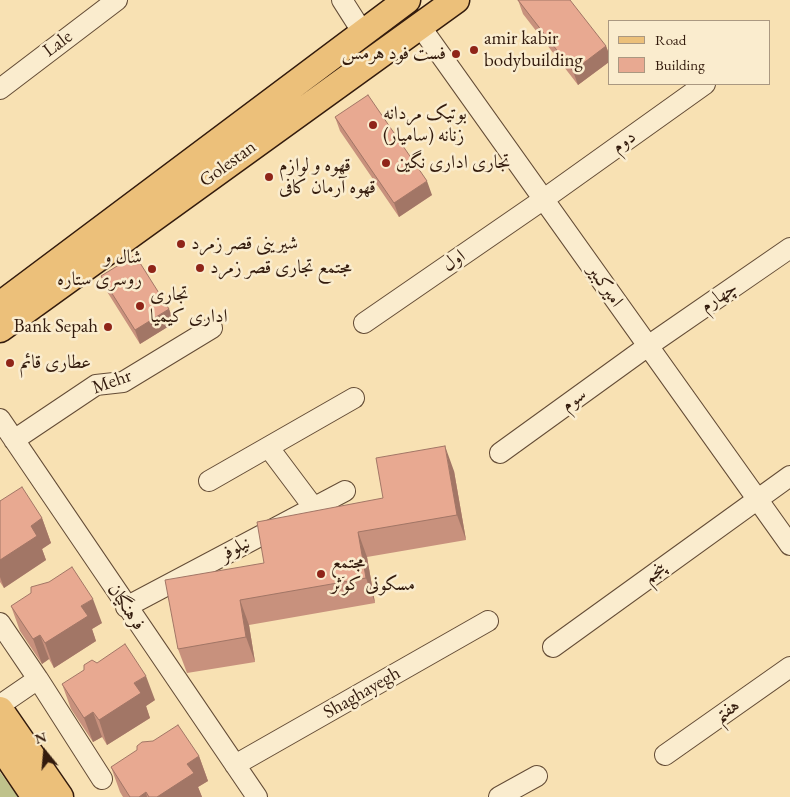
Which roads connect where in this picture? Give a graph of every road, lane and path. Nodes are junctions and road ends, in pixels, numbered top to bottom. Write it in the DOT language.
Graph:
graph roads {
  1 [pos="117,0"];
  2 [pos="342,0"];
  3 [pos="407,0"];
  4 [pos="456,0"];
  5 [pos="420,26"];
  6 [pos="363,33"];
  7 [pos="704,85"];
  8 [pos="0,89"];
  9 [pos="144,196"];
  10 [pos="544,200"];
  11 [pos="790,248"];
  12 [pos="0,287"];
  13 [pos="0,305"];
  14 [pos="364,323"];
  15 [pos="212,328"];
  16 [pos="0,329"];
  17 [pos="648,346"];
  18 [pos="354,398"];
  19 [pos="0,419"];
  20 [pos="14,440"];
  21 [pos="269,448"];
  22 [pos="500,453"];
  23 [pos="790,476"];
  24 [pos="209,481"];
  25 [pos="345,491"];
  26 [pos="757,499"];
  27 [pos="314,508"];
  28 [pos="790,545"];
  29 [pos="126,607"];
  30 [pos="488,621"];
  31 [pos="0,623"];
  32 [pos="553,647"];
  33 [pos="790,667"];
  34 [pos="38,679"];
  35 [pos="0,705"];
  36 [pos="0,710"];
  37 [pos="0,745"];
  38 [pos="665,755"];
  39 [pos="235,765"];
  40 [pos="537,776"];
  41 [pos="102,779"];
  42 [pos="254,796"];
  43 [pos="35,797"];
  44 [pos="60,797"];
  45 [pos="499,797"];
  1 -- 8 [label="street, Lale"];
  2 -- 6 [label="street"];
  3 -- 6 [label="main road, Golestan"];
  4 -- 5 [label="main road, Golestan"];
  5 -- 10 [label="street, امیرکبیر"];
  5 -- 16 [label="main road, Golestan"];
  6 -- 9 [label="main road, Golestan"];
  7 -- 10 [label="street, دوم"];
  9 -- 12 [label="main road"];
  9 -- 13 [label="main road, Golestan"];
  10 -- 14 [label="street, اول"];
  10 -- 17 [label="street, امیرکبیر"];
  11 -- 17 [label="street, چهارم"];
  15 -- 20 [label="street, Mehr"];
  17 -- 22 [label="street, سوم"];
  17 -- 26 [label="street, امیرکبیر"];
  18 -- 21 [label="street"];
  19 -- 20 [label="street, فرهنگیان"];
  20 -- 29 [label="street, فرهنگیان"];
  21 -- 24 [label="street"];
  21 -- 27 [label="street"];
  23 -- 26 [label="street, پنجم"];
  25 -- 27 [label="street, نیلوفر"];
  26 -- 28 [label="street, امیرکبیر"];
  26 -- 32 [label="street, پنجم"];
  27 -- 29 [label="street, نیلوفر"];
  29 -- 39 [label="street, فرهنگیان"];
  30 -- 39 [label="street, Shaghayegh"];
  31 -- 34 [label="street"];
  33 -- 38 [label="street, هفتم"];
  34 -- 35 [label="street"];
  34 -- 41 [label="street"];
  36 -- 44 [label="main road"];
  37 -- 43 [label="main road"];
  39 -- 42 [label="street, فرهنگیان"];
  40 -- 45 [label="street"];
}
